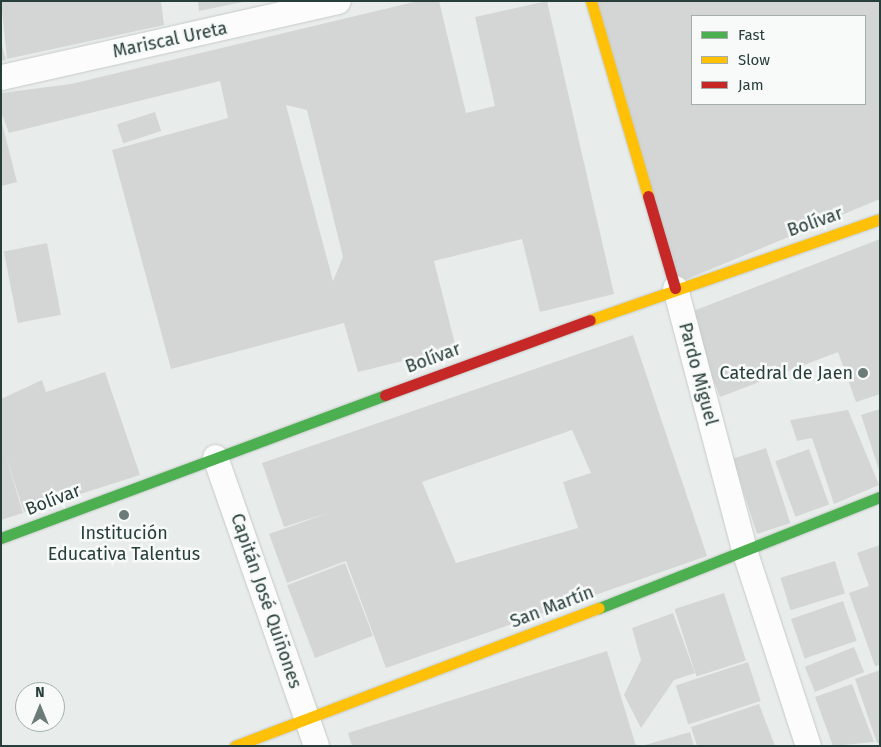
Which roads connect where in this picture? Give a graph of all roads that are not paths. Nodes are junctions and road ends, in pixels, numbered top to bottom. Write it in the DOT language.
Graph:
graph roads {
  1 [pos="591,1"];
  2 [pos="324,3"];
  3 [pos="1,77"];
  4 [pos="880,219"];
  5 [pos="675,288"];
  6 [pos="215,457"];
  7 [pos="880,497"];
  8 [pos="1,538"];
  9 [pos="745,553"];
  10 [pos="306,719"];
  11 [pos="235,746"];
  12 [pos="316,746"];
  13 [pos="808,746"];
  1 -- 5 [label="street, Pardo Miguel"];
  2 -- 3 [label="street, Mariscal Ureta"];
  4 -- 5 [label="street, Bolívar"];
  5 -- 6 [label="street, Bolívar"];
  5 -- 9 [label="street, Pardo Miguel"];
  6 -- 8 [label="street, Bolívar"];
  6 -- 10 [label="street, Capitán José Quiñones"];
  7 -- 9 [label="street, San Martín"];
  9 -- 10 [label="street, San Martín"];
  9 -- 13 [label="street, Pardo Miguel"];
  10 -- 11 [label="street, San Martín"];
  10 -- 12 [label="street, Capitán José Quiñones"];
}
